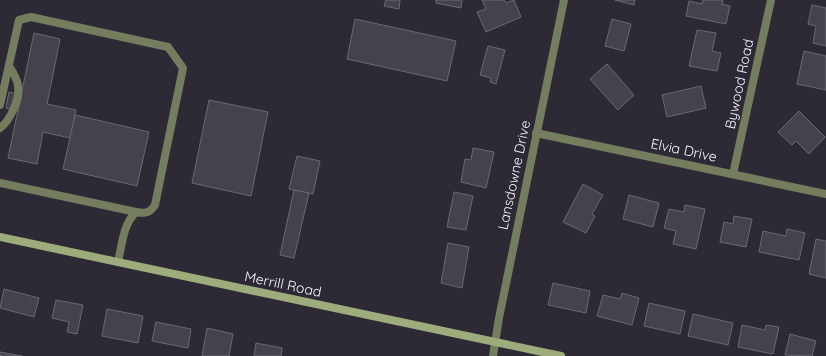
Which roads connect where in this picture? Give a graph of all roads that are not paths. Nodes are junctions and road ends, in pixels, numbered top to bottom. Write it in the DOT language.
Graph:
graph roads {
  1 [pos="564,0"];
  2 [pos="771,0"];
  3 [pos="9,66"];
  4 [pos="0,105"];
  5 [pos="0,128"];
  6 [pos="536,133"];
  7 [pos="733,174"];
  8 [pos="0,183"];
  9 [pos="826,194"];
  10 [pos="136,212"];
  11 [pos="0,236"];
  12 [pos="118,262"];
  13 [pos="495,342"];
  14 [pos="493,356"];
  15 [pos="561,356"];
  1 -- 6 [label="street, Lansdowne Drive"];
  2 -- 7 [label="street, Bywood Road"];
  3 -- 4 [label="street"];
  3 -- 5 [label="street"];
  3 -- 10 [label="street"];
  6 -- 7 [label="street, Elvia Drive"];
  6 -- 13 [label="street, Lansdowne Drive"];
  7 -- 9 [label="street, Elvia Drive"];
  8 -- 10 [label="street"];
  10 -- 12 [label="street"];
  11 -- 12 [label="main road, Merrill Road"];
  12 -- 13 [label="main road, Merrill Road"];
  13 -- 14 [label="street, Lansdowne Drive"];
  13 -- 15 [label="main road, Merrill Road"];
}
